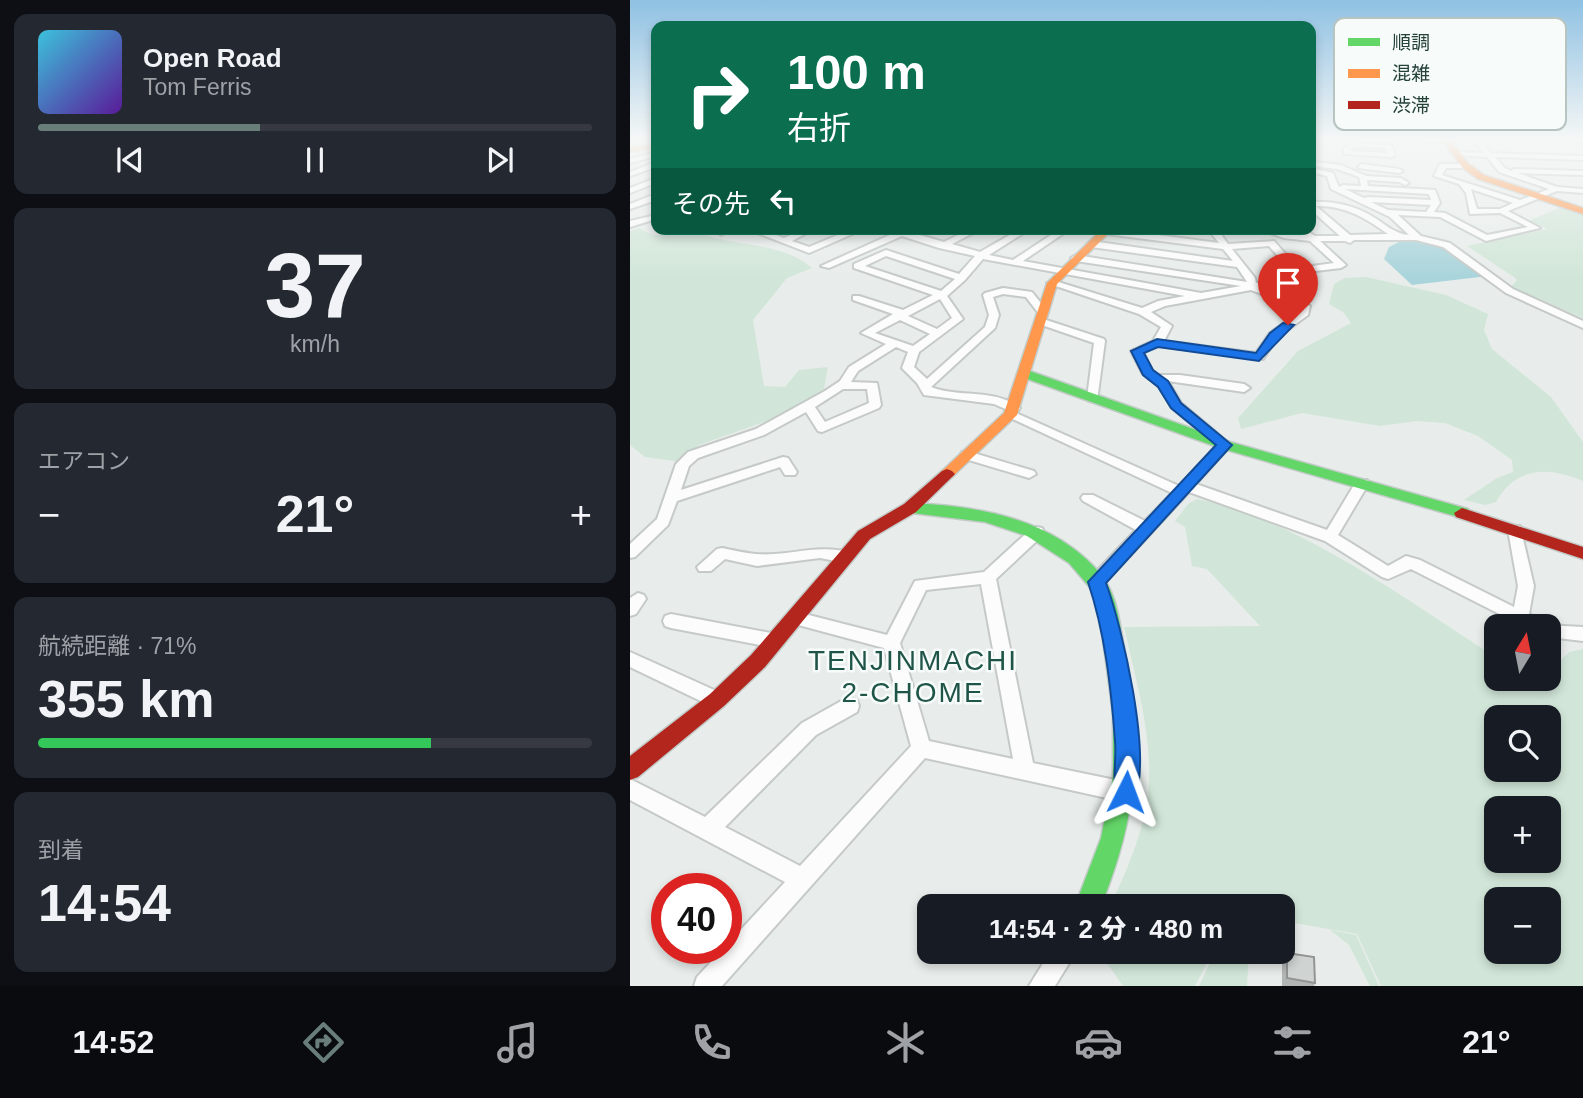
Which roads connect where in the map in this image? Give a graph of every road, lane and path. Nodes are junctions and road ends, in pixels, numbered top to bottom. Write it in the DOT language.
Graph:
graph roads {
  1 [pos="1465,186"];
  2 [pos="1470,186"];
  3 [pos="1509,186"];
  4 [pos="1548,186"];
  5 [pos="1334,187"];
  6 [pos="1365,188"];
  7 [pos="1556,189"];
  8 [pos="1583,191"];
  9 [pos="1537,195"];
  10 [pos="651,199"];
  11 [pos="1360,199"];
  12 [pos="1436,203"];
  13 [pos="1520,203"];
  14 [pos="1316,204"];
  15 [pos="630,207"];
  16 [pos="1316,209"];
  17 [pos="1500,211"];
  18 [pos="1583,211"];
  19 [pos="1386,212"];
  20 [pos="1429,214"];
  21 [pos="651,218"];
  22 [pos="630,224"];
  23 [pos="770,235"];
  24 [pos="797,235"];
  25 [pos="845,235"];
  26 [pos="906,235"];
  27 [pos="965,235"];
  28 [pos="1016,235"];
  29 [pos="1057,235"];
  30 [pos="1101,235"];
  31 [pos="1142,235"];
  32 [pos="1216,235"];
  33 [pos="1279,235"];
  34 [pos="1309,235"];
  35 [pos="1395,235"];
  36 [pos="1418,238"];
  37 [pos="1313,239"];
  38 [pos="786,240"];
  39 [pos="1350,240"];
  40 [pos="1091,244"];
  41 [pos="942,246"];
  42 [pos="1226,247"];
  43 [pos="980,256"];
  44 [pos="1076,258"];
  45 [pos="1014,263"];
  46 [pos="1240,265"];
  47 [pos="826,266"];
  48 [pos="1296,271"];
  49 [pos="962,278"];
  50 [pos="1056,278"];
  51 [pos="1251,286"];
  52 [pos="942,295"];
  53 [pos="1201,296"];
  54 [pos="856,298"];
  55 [pos="1143,312"];
  56 [pos="899,314"];
  57 [pos="1041,317"];
  58 [pos="1583,325"];
  59 [pos="938,333"];
  60 [pos="894,343"];
  61 [pos="1157,343"];
  62 [pos="914,350"];
  63 [pos="1024,373"];
  64 [pos="1156,378"];
  65 [pos="841,386"];
  66 [pos="924,388"];
  67 [pos="1244,388"];
  68 [pos="1093,398"];
  69 [pos="808,406"];
  70 [pos="1012,412"];
  71 [pos="1225,445"];
  72 [pos="967,455"];
  73 [pos="790,472"];
  74 [pos="1029,474"];
  75 [pos="1362,483"];
  76 [pos="1184,489"];
  77 [pos="674,497"];
  78 [pos="1088,498"];
  79 [pos="910,508"];
  80 [pos="1147,529"];
  81 [pos="1515,530"];
  82 [pos="1037,532"];
  83 [pos="1331,537"];
  84 [pos="630,553"];
  85 [pos="1583,553"];
  86 [pos="846,557"];
  87 [pos="705,566"];
  88 [pos="988,577"];
  89 [pos="1097,582"];
  90 [pos="1516,614"];
  91 [pos="1520,614"];
  92 [pos="797,618"];
  93 [pos="671,621"];
  94 [pos="1561,632"];
  95 [pos="1583,635"];
  96 [pos="776,640"];
  97 [pos="891,643"];
  98 [pos="630,659"];
  99 [pos="717,700"];
  100 [pos="850,706"];
  101 [pos="921,748"];
  102 [pos="630,770"];
  103 [pos="1025,770"];
  104 [pos="630,789"];
  105 [pos="1126,792"];
  106 [pos="708,829"];
  107 [pos="801,878"];
  108 [pos="1093,894"];
  109 [pos="1056,964"];
  110 [pos="706,986"];
  111 [pos="1041,986"];
  1 -- 17 [label="street"];
  2 -- 13 [label="street"];
  3 -- 9 [label="main road"];
  4 -- 7 [label="street"];
  5 -- 6 [label="street"];
  5 -- 11 [label="street"];
  6 -- 12 [label="street"];
  7 -- 8 [label="street"];
  7 -- 9 [label="street"];
  9 -- 13 [label="street"];
  9 -- 18 [label="main road"];
  10 -- 15 [label="street"];
  11 -- 12 [label="street"];
  11 -- 19 [label="street"];
  12 -- 20 [label="street"];
  13 -- 17 [label="street"];
  14 -- 35 [label="street"];
  16 -- 39 [label="street"];
  17 -- 20 [label="street"];
  19 -- 20 [label="street"];
  19 -- 36 [label="street"];
  21 -- 22 [label="street"];
  23 -- 38 [label="street"];
  24 -- 38 [label="street"];
  25 -- 38 [label="street"];
  26 -- 41 [label="street"];
  26 -- 47 [label="street"];
  27 -- 41 [label="street"];
  28 -- 43 [label="street"];
  29 -- 45 [label="street"];
  30 -- 40 [label="main road"];
  31 -- 42 [label="street"];
  32 -- 42 [label="street"];
  33 -- 37 [label="street"];
  34 -- 37 [label="street"];
  35 -- 36 [label="street"];
  35 -- 39 [label="street"];
  36 -- 58 [label="street"];
  37 -- 39 [label="street"];
  37 -- 48 [label="street"];
  40 -- 44 [label="main road"];
  40 -- 46 [label="street"];
  41 -- 43 [label="street"];
  42 -- 46 [label="street"];
  42 -- 48 [label="street"];
  43 -- 45 [label="street"];
  43 -- 49 [label="street"];
  44 -- 50 [label="main road"];
  44 -- 51 [label="street"];
  45 -- 50 [label="street"];
  46 -- 51 [label="street"];
  48 -- 51 [label="street"];
  49 -- 52 [label="street"];
  49 -- 52 [label="street"];
  50 -- 53 [label="street"];
  50 -- 55 [label="street"];
  50 -- 57 [label="main road"];
  51 -- 53 [label="street"];
  51 -- 61 [label="street"];
  52 -- 56 [label="street"];
  52 -- 59 [label="street"];
  53 -- 55 [label="street"];
  54 -- 56 [label="street"];
  55 -- 61 [label="street"];
  56 -- 59 [label="street"];
  56 -- 60 [label="street"];
  57 -- 63 [label="main road"];
  57 -- 66 [label="street"];
  57 -- 68 [label="street"];
  59 -- 62 [label="street"];
  60 -- 62 [label="street"];
  60 -- 65 [label="street"];
  61 -- 64 [label="street"];
  62 -- 66 [label="street"];
  63 -- 68 [label="main road"];
  63 -- 70 [label="main road"];
  64 -- 67 [label="street"];
  64 -- 71 [label="street"];
  65 -- 69 [label="street"];
  65 -- 69 [label="street"];
  66 -- 70 [label="street"];
  68 -- 71 [label="main road"];
  69 -- 77 [label="street"];
  70 -- 72 [label="main road"];
  70 -- 76 [label="street"];
  71 -- 75 [label="main road"];
  71 -- 76 [label="street"];
  72 -- 74 [label="street"];
  72 -- 79 [label="main road"];
  73 -- 77 [label="street"];
  75 -- 81 [label="main road"];
  75 -- 83 [label="street"];
  76 -- 80 [label="street"];
  76 -- 83 [label="street"];
  77 -- 84 [label="street"];
  78 -- 80 [label="street"];
  79 -- 82 [label="main road"];
  79 -- 86 [label="main road"];
  80 -- 89 [label="street"];
  81 -- 85 [label="main road"];
  81 -- 91 [label="street"];
  82 -- 88 [label="street"];
  82 -- 89 [label="main road"];
  83 -- 90 [label="street"];
  86 -- 87 [label="street"];
  86 -- 92 [label="main road"];
  88 -- 97 [label="street"];
  88 -- 103 [label="street"];
  89 -- 105 [label="main road"];
  92 -- 96 [label="main road"];
  92 -- 97 [label="street"];
  93 -- 96 [label="street"];
  94 -- 95 [label="street"];
  96 -- 99 [label="main road"];
  97 -- 101 [label="street"];
  98 -- 99 [label="street"];
  99 -- 102 [label="main road"];
  100 -- 106 [label="street"];
  101 -- 103 [label="street"];
  101 -- 107 [label="street"];
  103 -- 105 [label="street"];
  104 -- 106 [label="street"];
  105 -- 108 [label="main road"];
  106 -- 107 [label="street"];
  107 -- 110 [label="street"];
  109 -- 111 [label="street"];
}
